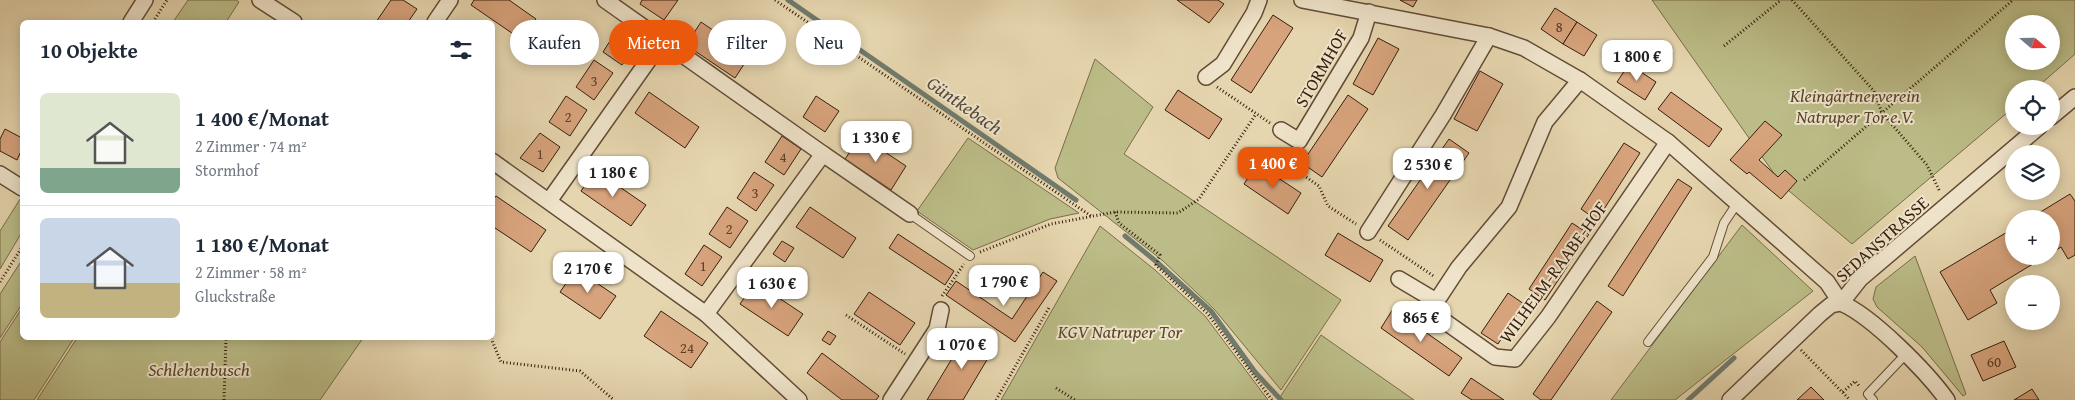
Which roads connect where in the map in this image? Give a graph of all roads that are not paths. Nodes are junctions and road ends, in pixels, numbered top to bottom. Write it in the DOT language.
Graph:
graph roads {
  1 [pos="145,0"];
  2 [pos="260,0"];
  3 [pos="450,0"];
  4 [pos="606,0"];
  5 [pos="1259,0"];
  6 [pos="1302,0"];
  7 [pos="1369,12"];
  8 [pos="132,20"];
  9 [pos="291,20"];
  10 [pos="436,20"];
  11 [pos="633,20"];
  12 [pos="1489,36"];
  13 [pos="645,65"];
  14 [pos="696,65"];
  15 [pos="1206,77"];
  16 [pos="1580,80"];
  17 [pos="2075,97"];
  18 [pos="2060,110"];
  19 [pos="1281,130"];
  20 [pos="2029,135"];
  21 [pos="1668,142"];
  22 [pos="823,154"];
  23 [pos="495,163"];
  24 [pos="0,174"];
  25 [pos="20,187"];
  26 [pos="549,201"];
  27 [pos="1738,202"];
  28 [pos="910,214"];
  29 [pos="1368,232"];
  30 [pos="970,256"];
  31 [pos="1399,280"];
  32 [pos="1436,302"];
  33 [pos="1841,303"];
  34 [pos="941,310"];
  35 [pos="706,314"];
  36 [pos="1648,342"];
  37 [pos="1906,354"];
  38 [pos="1871,397"];
  39 [pos="798,400"];
  40 [pos="890,400"];
  41 [pos="1730,400"];
  42 [pos="1947,400"];
  1 -- 8 [label="street"];
  2 -- 9 [label="street"];
  3 -- 10 [label="street"];
  4 -- 11 [label="street"];
  5 -- 15 [label="street"];
  6 -- 7 [label="street"];
  7 -- 12 [label="street"];
  7 -- 19 [label="street, STORMHOF"];
  12 -- 16 [label="street"];
  12 -- 29 [label="street"];
  13 -- 26 [label="street"];
  14 -- 22 [label="street"];
  16 -- 21 [label="street"];
  16 -- 32 [label="street"];
  17 -- 18 [label="street"];
  20 -- 33 [label="street, SEDANSTRASSE"];
  21 -- 27 [label="street"];
  21 -- 32 [label="street, WILHELM-RAABE-HOF"];
  22 -- 28 [label="street"];
  22 -- 35 [label="street"];
  23 -- 26 [label="street"];
  24 -- 25 [label="street"];
  26 -- 35 [label="street"];
  27 -- 33 [label="street"];
  27 -- 36 [label="lane"];
  28 -- 30 [label="lane"];
  31 -- 32 [label="street"];
  33 -- 37 [label="street"];
  33 -- 41 [label="street, SEDANSTRASSE"];
  34 -- 40 [label="street"];
  35 -- 39 [label="street"];
  37 -- 38 [label="lane"];
  37 -- 42 [label="street"];
}
